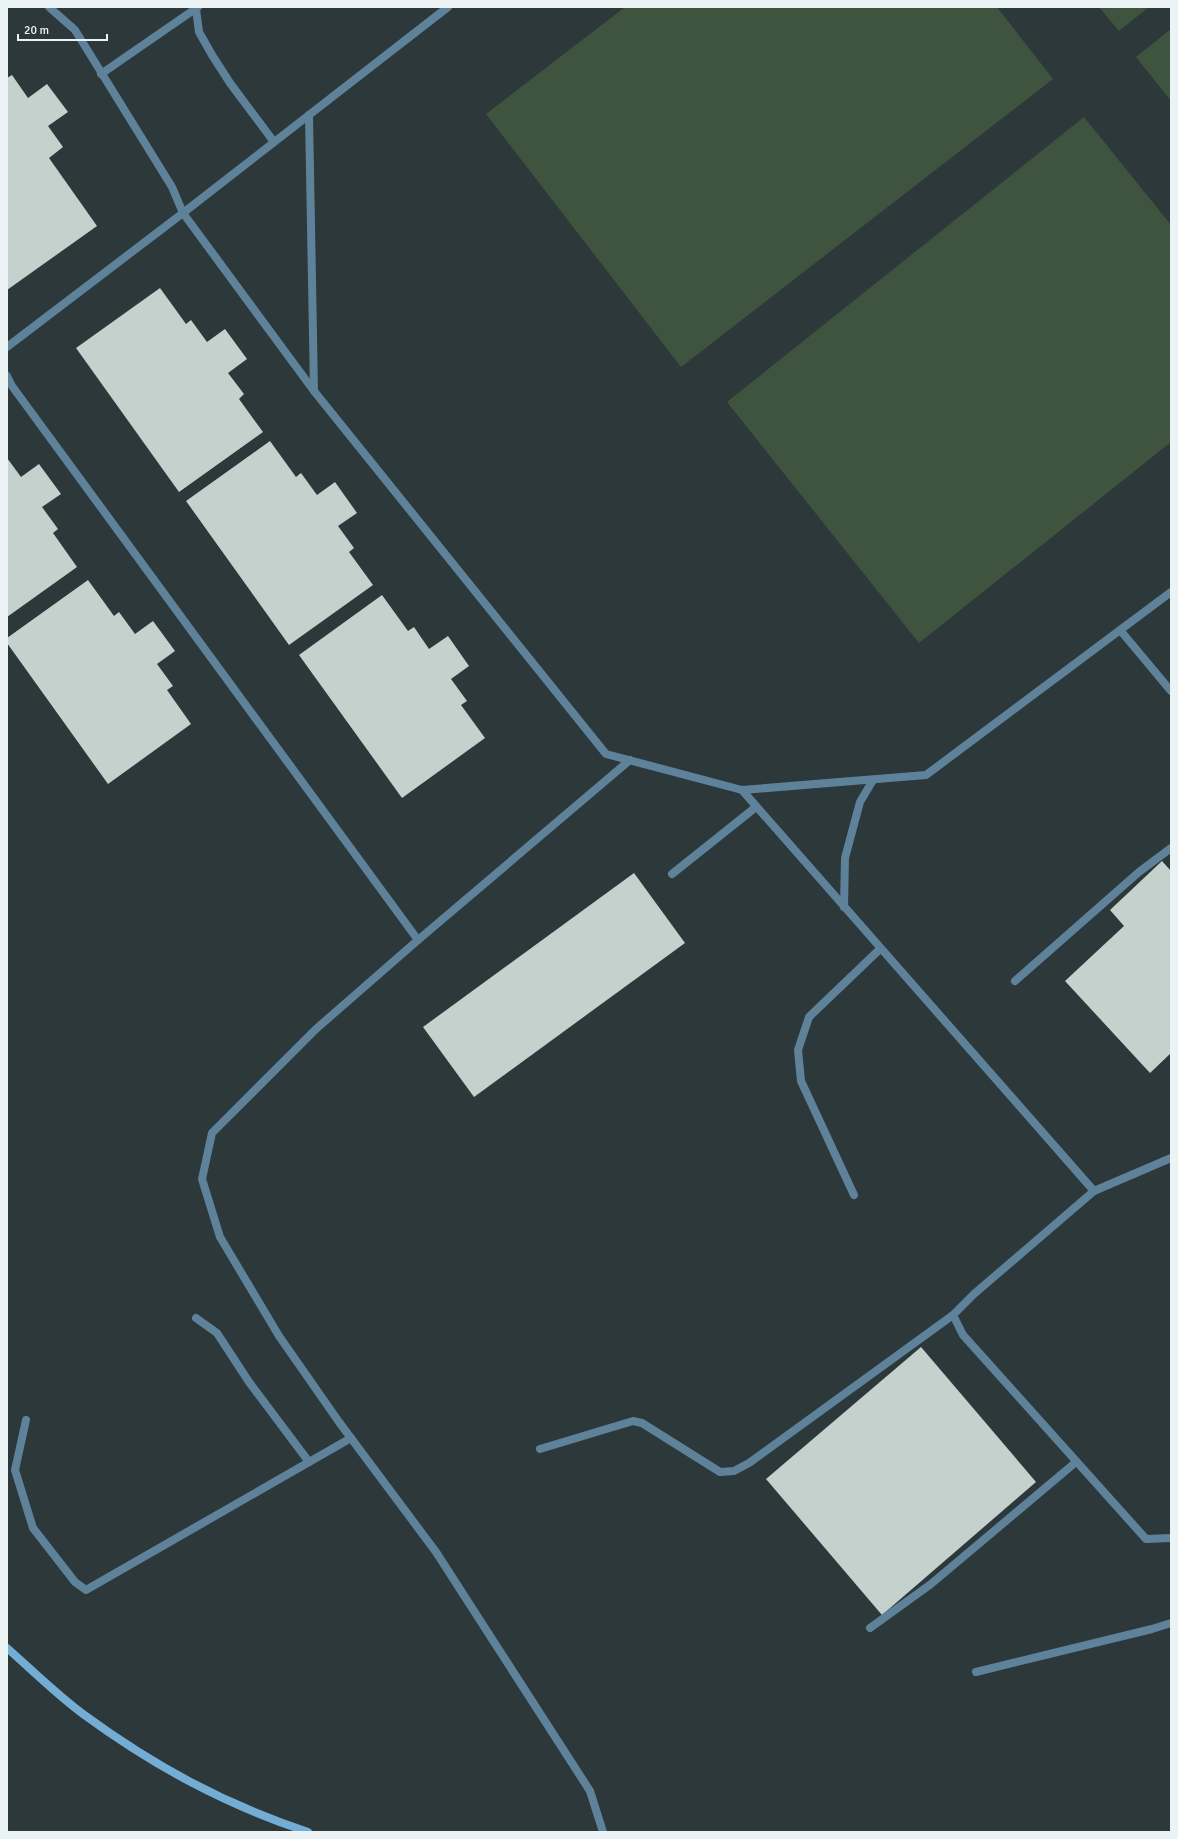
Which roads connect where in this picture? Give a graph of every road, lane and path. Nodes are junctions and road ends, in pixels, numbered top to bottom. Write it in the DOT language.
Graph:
graph roads {
  1 [pos="49,7"];
  2 [pos="197,8"];
  3 [pos="443,9"];
  4 [pos="102,74"];
  5 [pos="308,115"];
  6 [pos="274,142"];
  7 [pos="183,213"];
  8 [pos="7,347"];
  9 [pos="7,376"];
  10 [pos="314,391"];
  11 [pos="1171,592"];
  12 [pos="1120,630"];
  13 [pos="1171,690"];
  14 [pos="630,760"];
  15 [pos="873,780"];
  16 [pos="742,790"];
  17 [pos="756,807"];
  18 [pos="1171,848"];
  19 [pos="672,874"];
  20 [pos="844,907"];
  21 [pos="418,940"];
  22 [pos="880,949"];
  23 [pos="1015,981"];
  24 [pos="1171,1158"];
  25 [pos="1094,1191"];
  26 [pos="854,1195"];
  27 [pos="953,1315"];
  28 [pos="196,1318"];
  29 [pos="26,1420"];
  30 [pos="351,1438"];
  31 [pos="540,1448"];
  32 [pos="308,1462"];
  33 [pos="1076,1462"];
  34 [pos="1171,1538"];
  35 [pos="1171,1623"];
  36 [pos="870,1628"];
  37 [pos="7,1648"];
  38 [pos="976,1672"];
  39 [pos="308,1832"];
  40 [pos="604,1832"];
  1 -- 4 [label="lane"];
  2 -- 4 [label="lane"];
  2 -- 6 [label="lane"];
  3 -- 5 [label="lane"];
  4 -- 7 [label="lane"];
  5 -- 6 [label="lane"];
  5 -- 10 [label="lane"];
  6 -- 7 [label="lane"];
  7 -- 8 [label="lane"];
  7 -- 10 [label="lane"];
  9 -- 21 [label="lane"];
  10 -- 14 [label="lane"];
  11 -- 12 [label="lane"];
  12 -- 13 [label="lane"];
  12 -- 15 [label="lane"];
  14 -- 16 [label="lane"];
  14 -- 21 [label="lane"];
  15 -- 16 [label="lane"];
  15 -- 20 [label="lane"];
  16 -- 17 [label="lane"];
  17 -- 19 [label="lane"];
  17 -- 20 [label="lane"];
  18 -- 23 [label="lane"];
  20 -- 22 [label="lane"];
  21 -- 30 [label="lane"];
  22 -- 25 [label="lane"];
  22 -- 26 [label="lane"];
  24 -- 25 [label="lane"];
  25 -- 27 [label="lane"];
  27 -- 31 [label="lane"];
  27 -- 33 [label="lane"];
  28 -- 32 [label="lane"];
  29 -- 32 [label="lane"];
  30 -- 32 [label="lane"];
  30 -- 40 [label="lane"];
  33 -- 34 [label="lane"];
  33 -- 36 [label="lane"];
  35 -- 38 [label="lane"];
  37 -- 39 [label="main road"];
}
